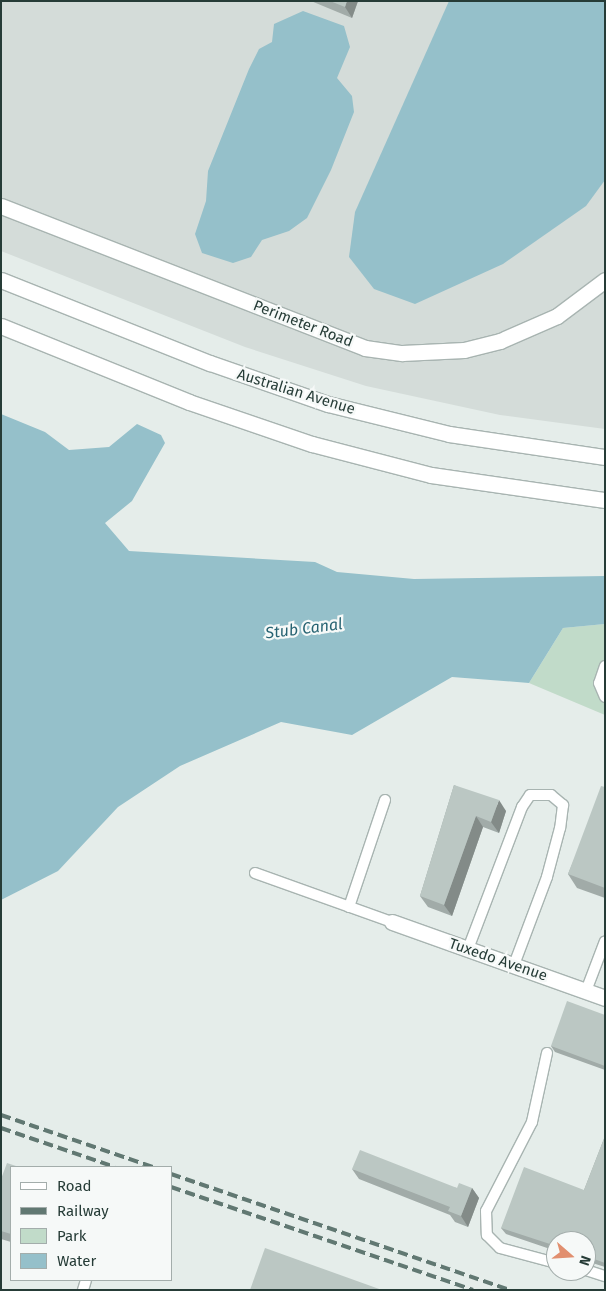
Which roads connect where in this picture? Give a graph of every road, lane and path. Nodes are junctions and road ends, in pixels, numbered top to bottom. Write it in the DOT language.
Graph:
graph roads {
  1 [pos="1,206"];
  2 [pos="1,280"];
  3 [pos="605,280"];
  4 [pos="1,326"];
  5 [pos="605,457"];
  6 [pos="605,500"];
  7 [pos="605,666"];
  8 [pos="605,697"];
  9 [pos="385,800"];
  10 [pos="255,873"];
  11 [pos="349,907"];
  12 [pos="392,922"];
  13 [pos="605,941"];
  14 [pos="468,949"];
  15 [pos="514,965"];
  16 [pos="586,991"];
  17 [pos="605,998"];
  18 [pos="547,1054"];
  19 [pos="546,1260"];
  1 -- 3 [label="main road, Perimeter Road"];
  2 -- 5 [label="main road, Australian Avenue"];
  4 -- 6 [label="main road"];
  7 -- 8 [label="lane"];
  9 -- 11 [label="lane"];
  10 -- 11 [label="lane"];
  11 -- 12 [label="lane"];
  12 -- 14 [label="main road, Tuxedo Avenue"];
  13 -- 16 [label="lane"];
  14 -- 15 [label="main road, Tuxedo Avenue"];
  14 -- 15 [label="lane"];
  15 -- 16 [label="main road, Tuxedo Avenue"];
  16 -- 17 [label="main road, Tuxedo Avenue"];
  18 -- 19 [label="lane"];
}
